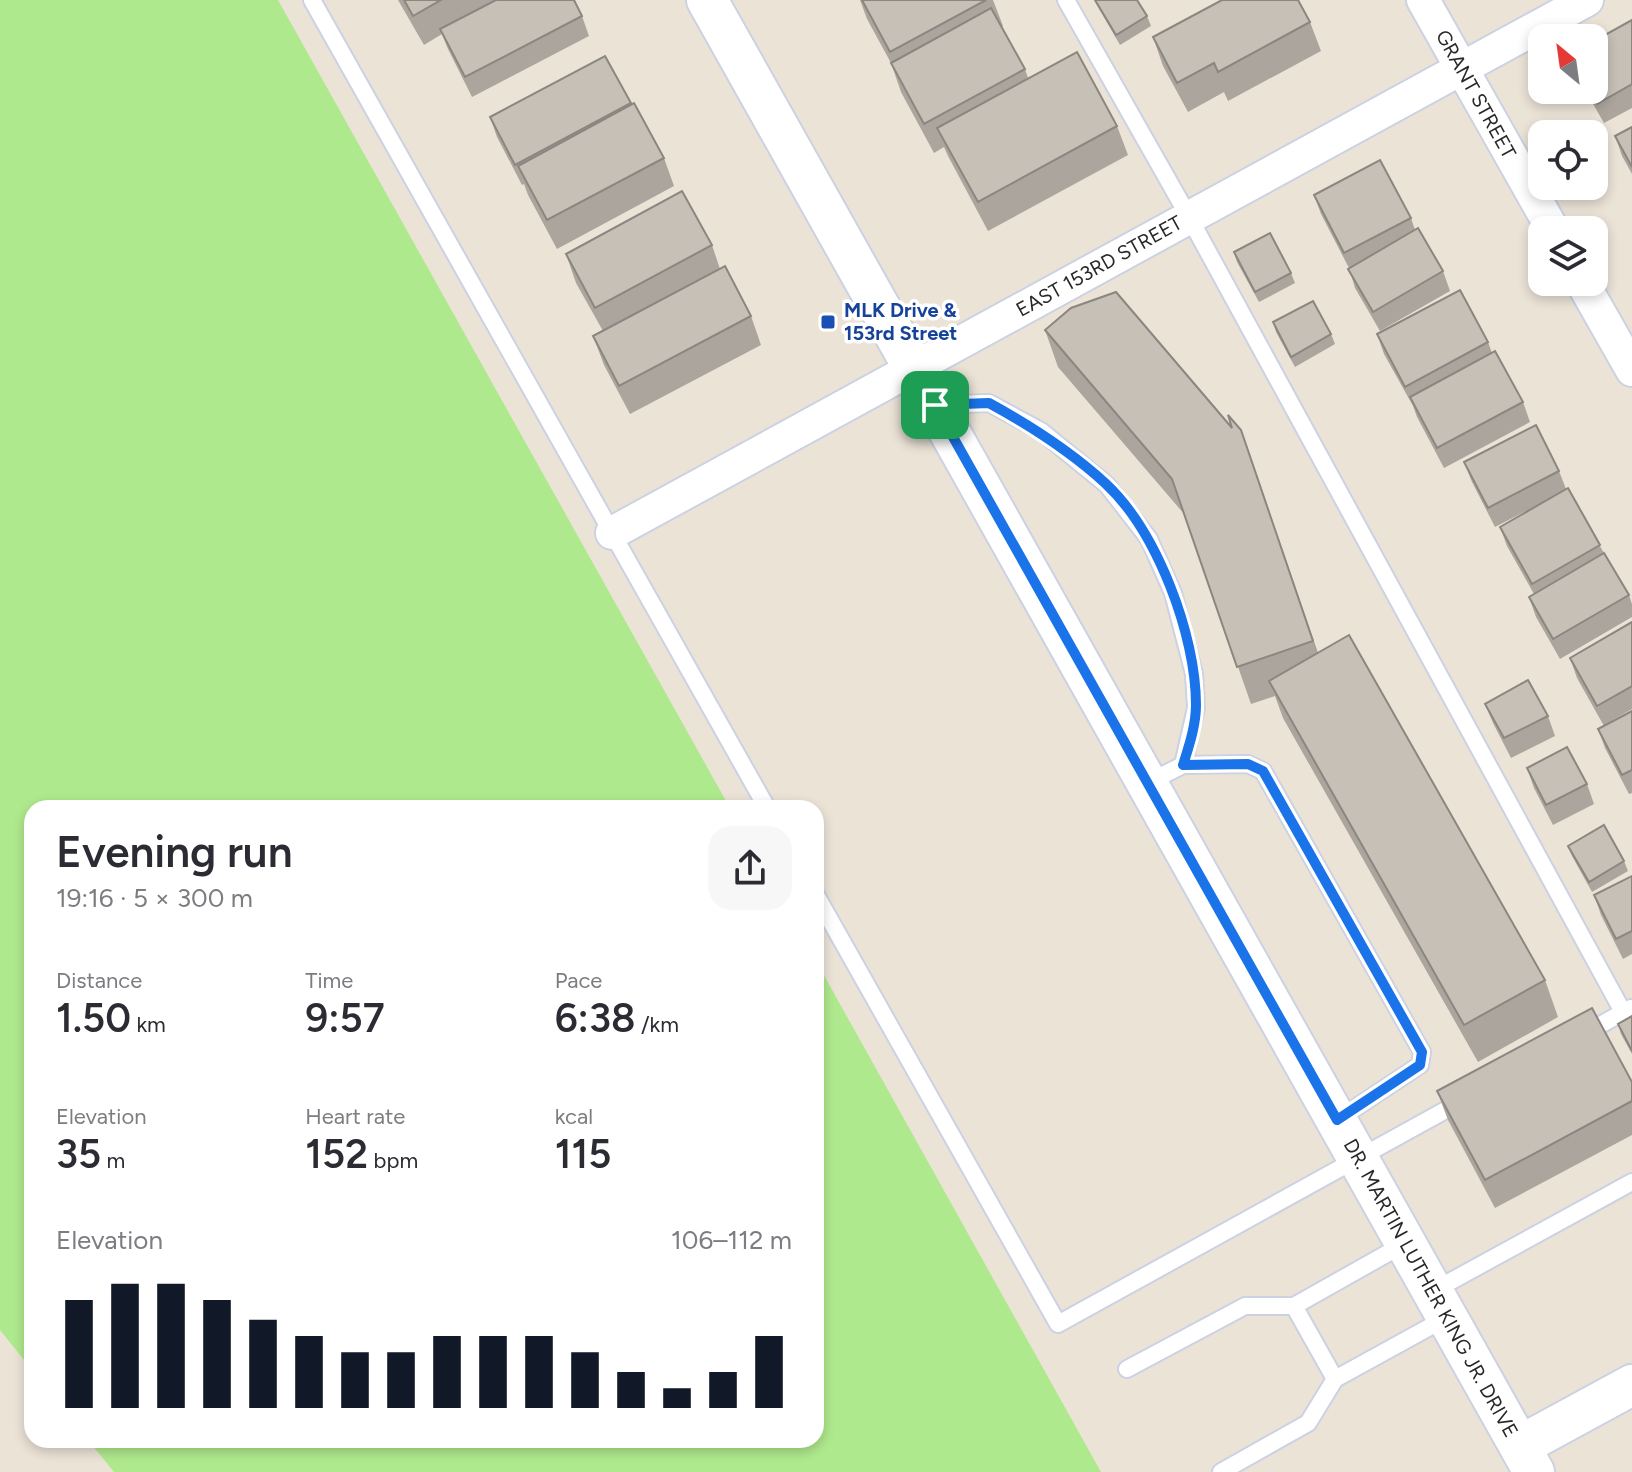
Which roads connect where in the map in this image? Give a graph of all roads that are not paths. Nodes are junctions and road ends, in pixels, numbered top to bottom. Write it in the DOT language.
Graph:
graph roads {
  1 [pos="312,0"];
  2 [pos="707,0"];
  3 [pos="1066,0"];
  4 [pos="1423,0"];
  5 [pos="1587,0"];
  6 [pos="1462,68"];
  7 [pos="1545,216"];
  8 [pos="1189,217"];
  9 [pos="1590,296"];
  10 [pos="913,367"];
  11 [pos="1632,370"];
  12 [pos="935,405"];
  13 [pos="612,533"];
  14 [pos="1183,765"];
  15 [pos="1147,783"];
  16 [pos="762,800"];
  17 [pos="824,909"];
  18 [pos="1628,1010"];
  19 [pos="1567,1043"];
  20 [pos="1470,1097"];
  21 [pos="1337,1120"];
  22 [pos="1358,1158"];
  23 [pos="1632,1182"];
  24 [pos="1406,1243"];
  25 [pos="1440,1304"];
  26 [pos="1294,1306"];
  27 [pos="1127,1369"];
  28 [pos="1335,1379"];
  29 [pos="1632,1385"];
  30 [pos="1527,1459"];
  31 [pos="1221,1472"];
  1 -- 13 [label="lane"];
  2 -- 10 [label="street, DR. MARTIN LUTHER KING JR. DRIVE"];
  3 -- 8 [label="lane"];
  4 -- 6 [label="street, GRANT STREET"];
  5 -- 6 [label="street, EAST 153RD STREET"];
  6 -- 7 [label="street, GRANT STREET"];
  6 -- 8 [label="street, EAST 153RD STREET"];
  8 -- 10 [label="street, EAST 153RD STREET"];
  8 -- 18 [label="lane"];
  9 -- 11 [label="street"];
  10 -- 12 [label="street, DR. MARTIN LUTHER KING JR. DRIVE"];
  10 -- 13 [label="street, EAST 153RD STREET"];
  12 -- 14 [label="lane"];
  12 -- 15 [label="street, DR. MARTIN LUTHER KING JR. DRIVE"];
  13 -- 16 [label="lane"];
  14 -- 15 [label="lane"];
  14 -- 21 [label="lane"];
  15 -- 21 [label="street, DR. MARTIN LUTHER KING JR. DRIVE"];
  17 -- 22 [label="lane"];
  18 -- 19 [label="lane"];
  20 -- 22 [label="lane"];
  21 -- 22 [label="street, DR. MARTIN LUTHER KING JR. DRIVE"];
  22 -- 24 [label="street, DR. MARTIN LUTHER KING JR. DRIVE"];
  23 -- 25 [label="lane"];
  24 -- 25 [label="street, DR. MARTIN LUTHER KING JR. DRIVE"];
  24 -- 26 [label="lane"];
  25 -- 28 [label="lane"];
  25 -- 30 [label="street, DR. MARTIN LUTHER KING JR. DRIVE"];
  26 -- 27 [label="lane"];
  26 -- 28 [label="lane"];
  28 -- 31 [label="lane"];
  29 -- 30 [label="street"];
}
